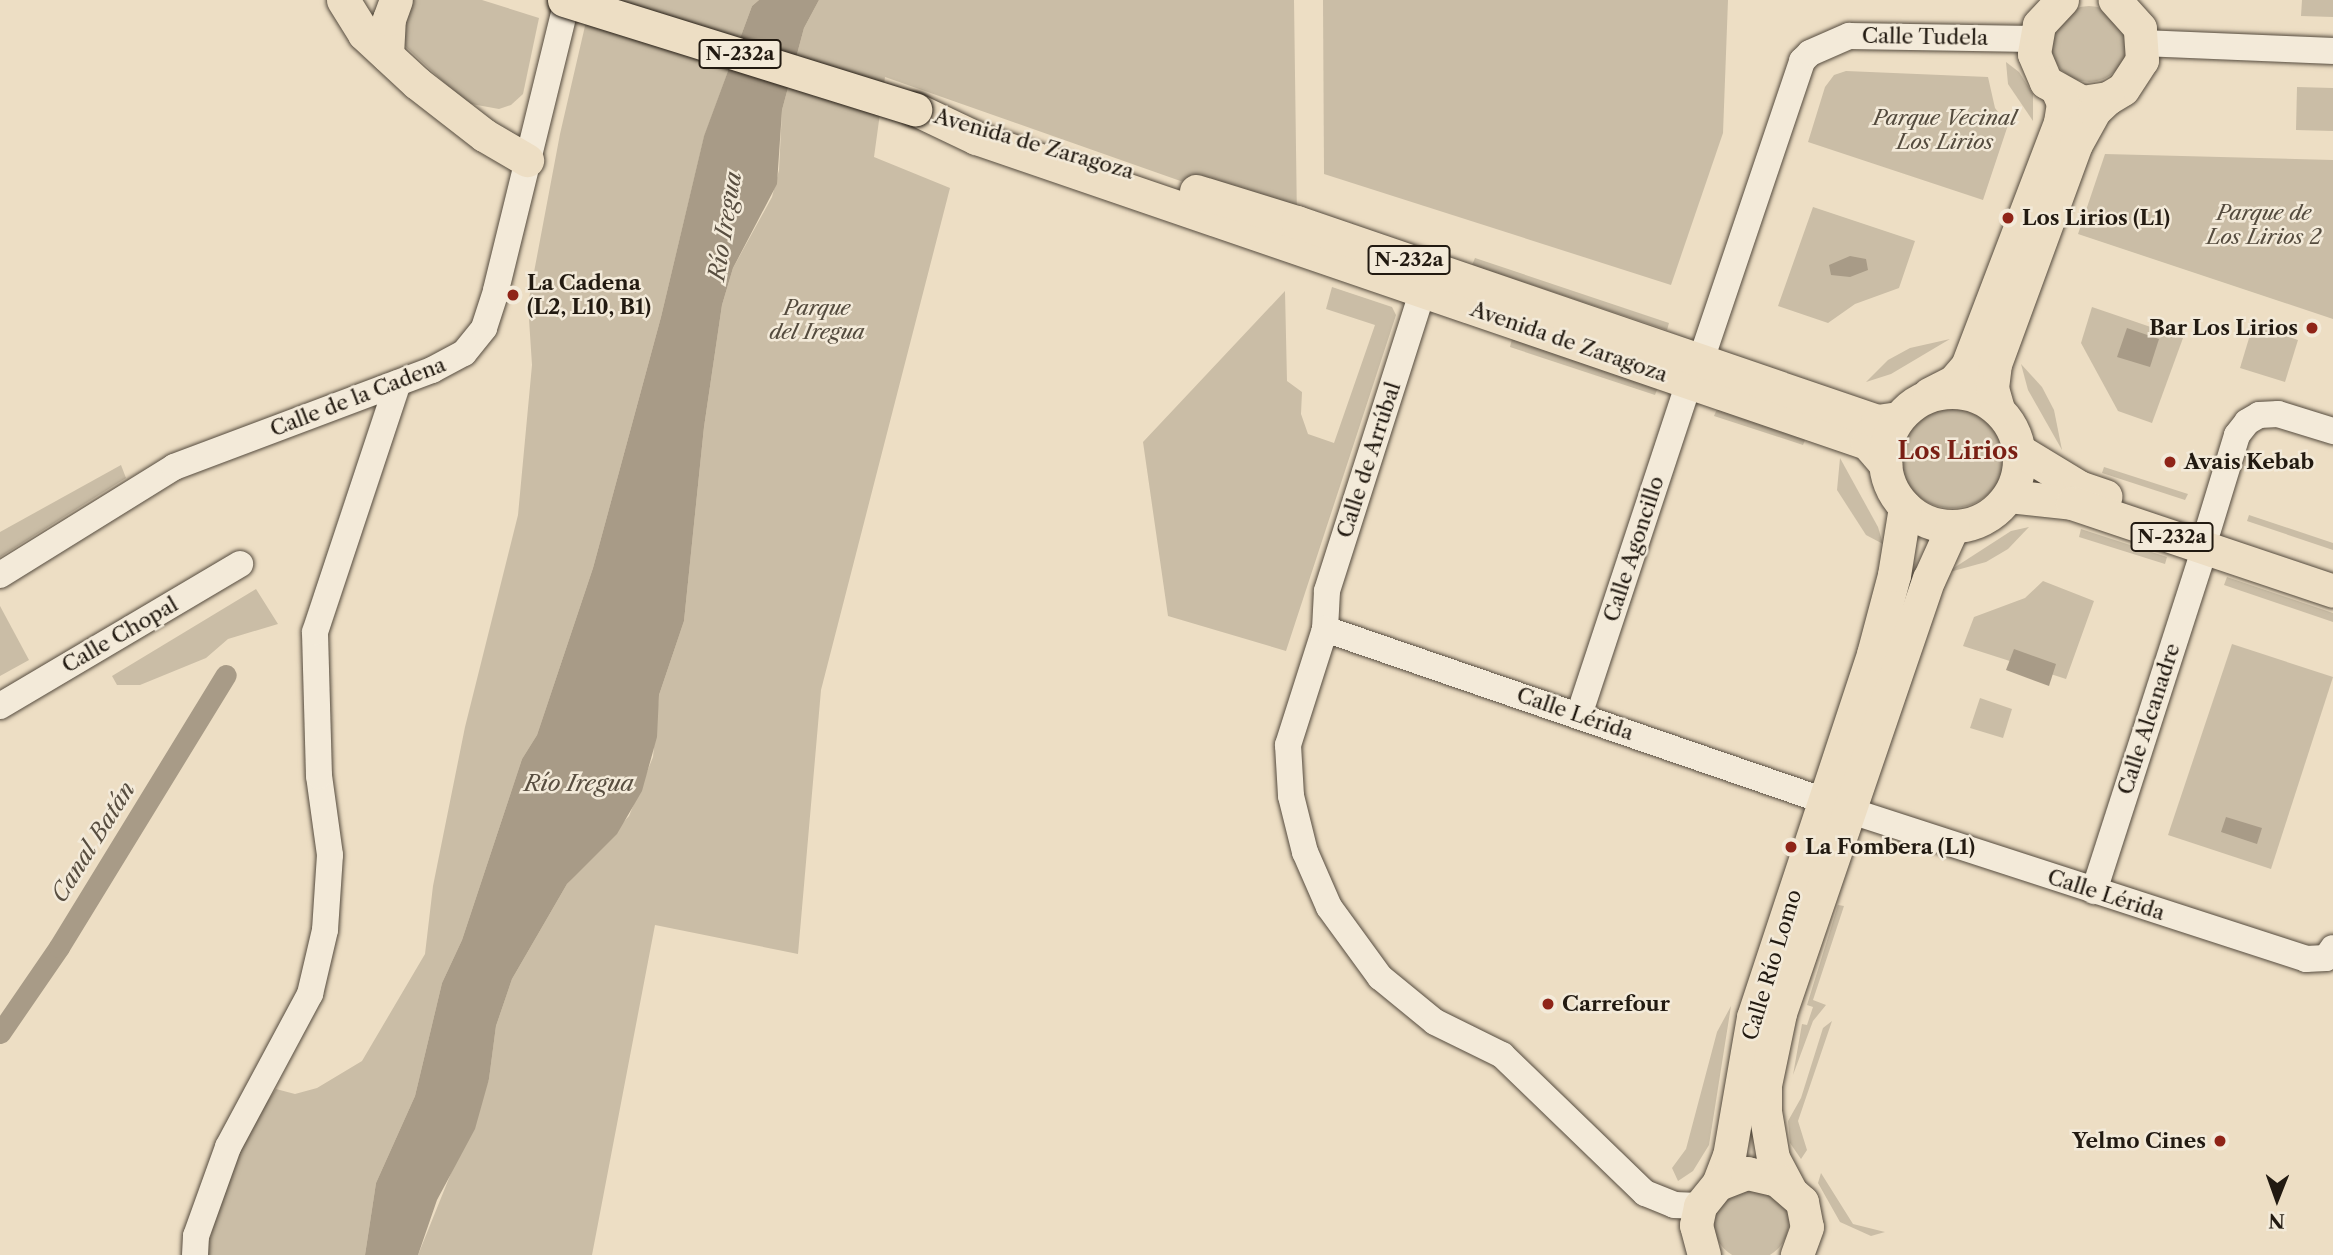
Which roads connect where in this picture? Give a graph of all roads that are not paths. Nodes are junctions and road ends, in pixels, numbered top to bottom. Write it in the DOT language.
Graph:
graph roads {
  1 [pos="343,0"];
  2 [pos="396,0"];
  3 [pos="566,0"];
  4 [pos="2062,0"];
  5 [pos="2119,1"];
  6 [pos="2034,39"];
  7 [pos="2143,43"];
  8 [pos="1818,47"];
  9 [pos="2333,51"];
  10 [pos="387,55"];
  11 [pos="2058,92"];
  12 [pos="2108,98"];
  13 [pos="915,109"];
  14 [pos="527,160"];
  15 [pos="1422,293"];
  16 [pos="1695,372"];
  17 [pos="398,383"];
  18 [pos="1909,408"];
  19 [pos="1998,409"];
  20 [pos="2333,431"];
  21 [pos="2020,451"];
  22 [pos="1885,464"];
  23 [pos="2009,496"];
  24 [pos="1905,507"];
  25 [pos="1953,526"];
  26 [pos="2206,539"];
  27 [pos="240,564"];
  28 [pos="2333,571"];
  29 [pos="0,575"];
  30 [pos="2333,591"];
  31 [pos="1325,628"];
  32 [pos="0,706"];
  33 [pos="1579,715"];
  34 [pos="1836,806"];
  35 [pos="2094,891"];
  36 [pos="1804,900"];
  37 [pos="2329,953"];
  38 [pos="1790,1190"];
  39 [pos="1709,1195"];
  40 [pos="195,1255"];
  41 [pos="1704,1255"];
  42 [pos="1797,1255"];
  1 -- 10 [label="main road"];
  2 -- 10 [label="main road"];
  3 -- 13 [label="main road, N-232a, bridge"];
  3 -- 14 [label="street, Calle de la Cadena"];
  4 -- 6 [label="main road"];
  5 -- 7 [label="main road"];
  6 -- 8 [label="street, Calle Tudela"];
  6 -- 11 [label="main road"];
  7 -- 9 [label="street"];
  7 -- 12 [label="main road"];
  8 -- 16 [label="street, Calle Agoncillo"];
  10 -- 14 [label="main road"];
  11 -- 12 [label="main road"];
  11 -- 18 [label="main road"];
  12 -- 19 [label="main road"];
  13 -- 15 [label="main road, Avenida de Zaragoza / N-232a"];
  13 -- 16 [label="main road, Avenida de Zaragoza / N-232a"];
  14 -- 17 [label="street, Calle de la Cadena"];
  15 -- 16 [label="main road, Avenida de Zaragoza / N-232a"];
  15 -- 31 [label="street, Calle de Arrúbal"];
  16 -- 18 [label="main road, Avenida de Zaragoza / N-232a"];
  16 -- 22 [label="main road, Avenida de Zaragoza / N-232a"];
  16 -- 33 [label="street, Calle Agoncillo"];
  17 -- 29 [label="street, Calle de la Cadena"];
  17 -- 40 [label="street"];
  18 -- 19 [label="main road, N-232a"];
  18 -- 22 [label="main road"];
  19 -- 21 [label="main road"];
  20 -- 26 [label="street, Calle Alcanadre"];
  21 -- 23 [label="main road"];
  21 -- 26 [label="main road, N-232a"];
  22 -- 24 [label="main road, N-232a"];
  23 -- 25 [label="main road"];
  23 -- 26 [label="main road, N-232a"];
  24 -- 25 [label="main road"];
  24 -- 34 [label="main road, Calle Río Lomo"];
  25 -- 34 [label="main road, Calle Río Lomo"];
  26 -- 28 [label="main road, N-232a"];
  26 -- 30 [label="main road, N-232a"];
  26 -- 35 [label="street, Calle Alcanadre"];
  27 -- 32 [label="street, Calle Chopal"];
  31 -- 33 [label="street, Calle Lérida"];
  31 -- 39 [label="street, Calle de Arrúbal"];
  33 -- 34 [label="street, Calle Lérida"];
  34 -- 35 [label="street, Calle Lérida"];
  34 -- 36 [label="main road, Calle Río Lomo"];
  35 -- 37 [label="street, Calle Lérida"];
  36 -- 38 [label="main road, Calle Río Lomo"];
  36 -- 39 [label="main road, Calle Río Lomo"];
  38 -- 39 [label="main road"];
  38 -- 42 [label="main road, Calle Río Lomo"];
  39 -- 41 [label="main road, Calle Río Lomo"];
}
